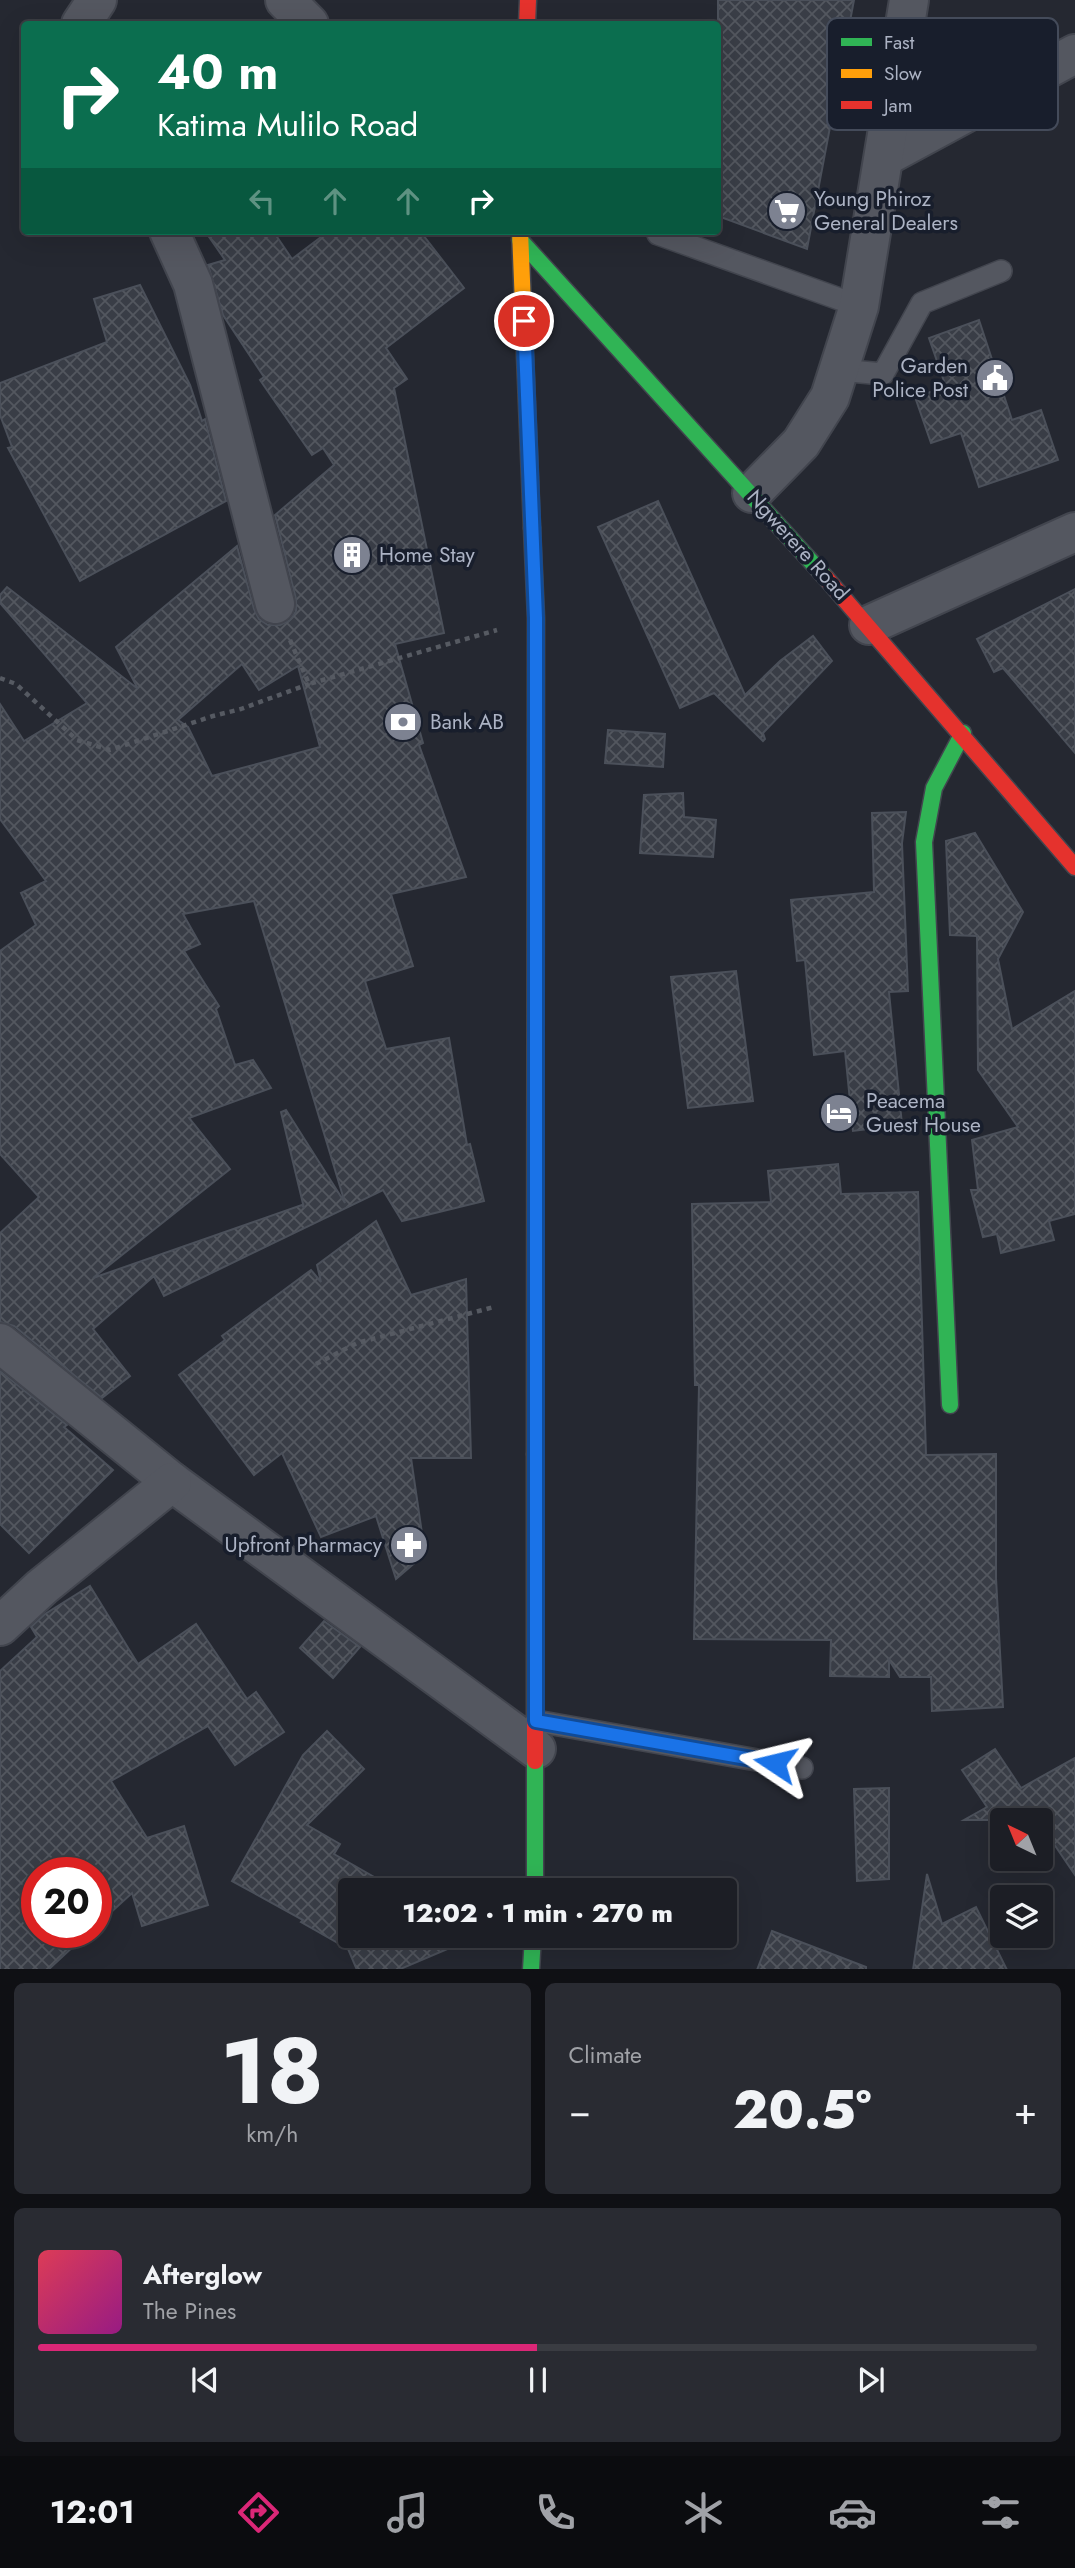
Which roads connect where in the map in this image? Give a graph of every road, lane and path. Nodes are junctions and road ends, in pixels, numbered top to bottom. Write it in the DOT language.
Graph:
graph roads {
  1 [pos="97,0"];
  2 [pos="285,0"];
  3 [pos="528,0"];
  4 [pos="909,0"];
  5 [pos="906,18"];
  6 [pos="83,21"];
  7 [pos="306,21"];
  8 [pos="527,21"];
  9 [pos="1075,54"];
  10 [pos="1058,63"];
  11 [pos="888,130"];
  12 [pos="934,130"];
  13 [pos="884,157"];
  14 [pos="171,235"];
  15 [pos="517,235"];
  16 [pos="518,235"];
  17 [pos="661,235"];
  18 [pos="1001,271"];
  19 [pos="859,306"];
  20 [pos="839,370"];
  21 [pos="751,493"];
  22 [pos="1075,532"];
  23 [pos="275,604"];
  24 [pos="536,618"];
  25 [pos="869,625"];
  26 [pos="0,678"];
  27 [pos="309,684"];
  28 [pos="963,733"];
  29 [pos="1075,867"];
  30 [pos="537,1298"];
  31 [pos="0,1343"];
  32 [pos="316,1364"];
  33 [pos="950,1405"];
  34 [pos="172,1482"];
  35 [pos="0,1626"];
  36 [pos="536,1735"];
  37 [pos="802,1768"];
  38 [pos="535,1878"];
  39 [pos="532,1948"];
  40 [pos="531,1969"];
  1 -- 6 [label="street"];
  2 -- 7 [label="street"];
  3 -- 8 [label="main road"];
  4 -- 5 [label="street"];
  9 -- 10 [label="street"];
  11 -- 13 [label="street"];
  12 -- 13 [label="street"];
  13 -- 19 [label="street"];
  14 -- 23 [label="street"];
  15 -- 24 [label="main road"];
  16 -- 21 [label="main road, Ngwerere Road"];
  17 -- 19 [label="lane"];
  18 -- 20 [label="lane"];
  19 -- 20 [label="street"];
  20 -- 21 [label="street"];
  21 -- 25 [label="main road, Ngwerere Road"];
  22 -- 25 [label="street"];
  23 -- 27 [label="path"];
  24 -- 27 [label="path"];
  24 -- 30 [label="main road"];
  25 -- 28 [label="main road, Ngwerere Road"];
  26 -- 27 [label="path"];
  28 -- 29 [label="main road, Ngwerere Road"];
  28 -- 33 [label="main road"];
  30 -- 32 [label="path"];
  30 -- 36 [label="main road"];
  31 -- 34 [label="street"];
  34 -- 35 [label="street"];
  34 -- 36 [label="street"];
  36 -- 37 [label="lane"];
  36 -- 38 [label="main road"];
  39 -- 40 [label="main road"];
}
